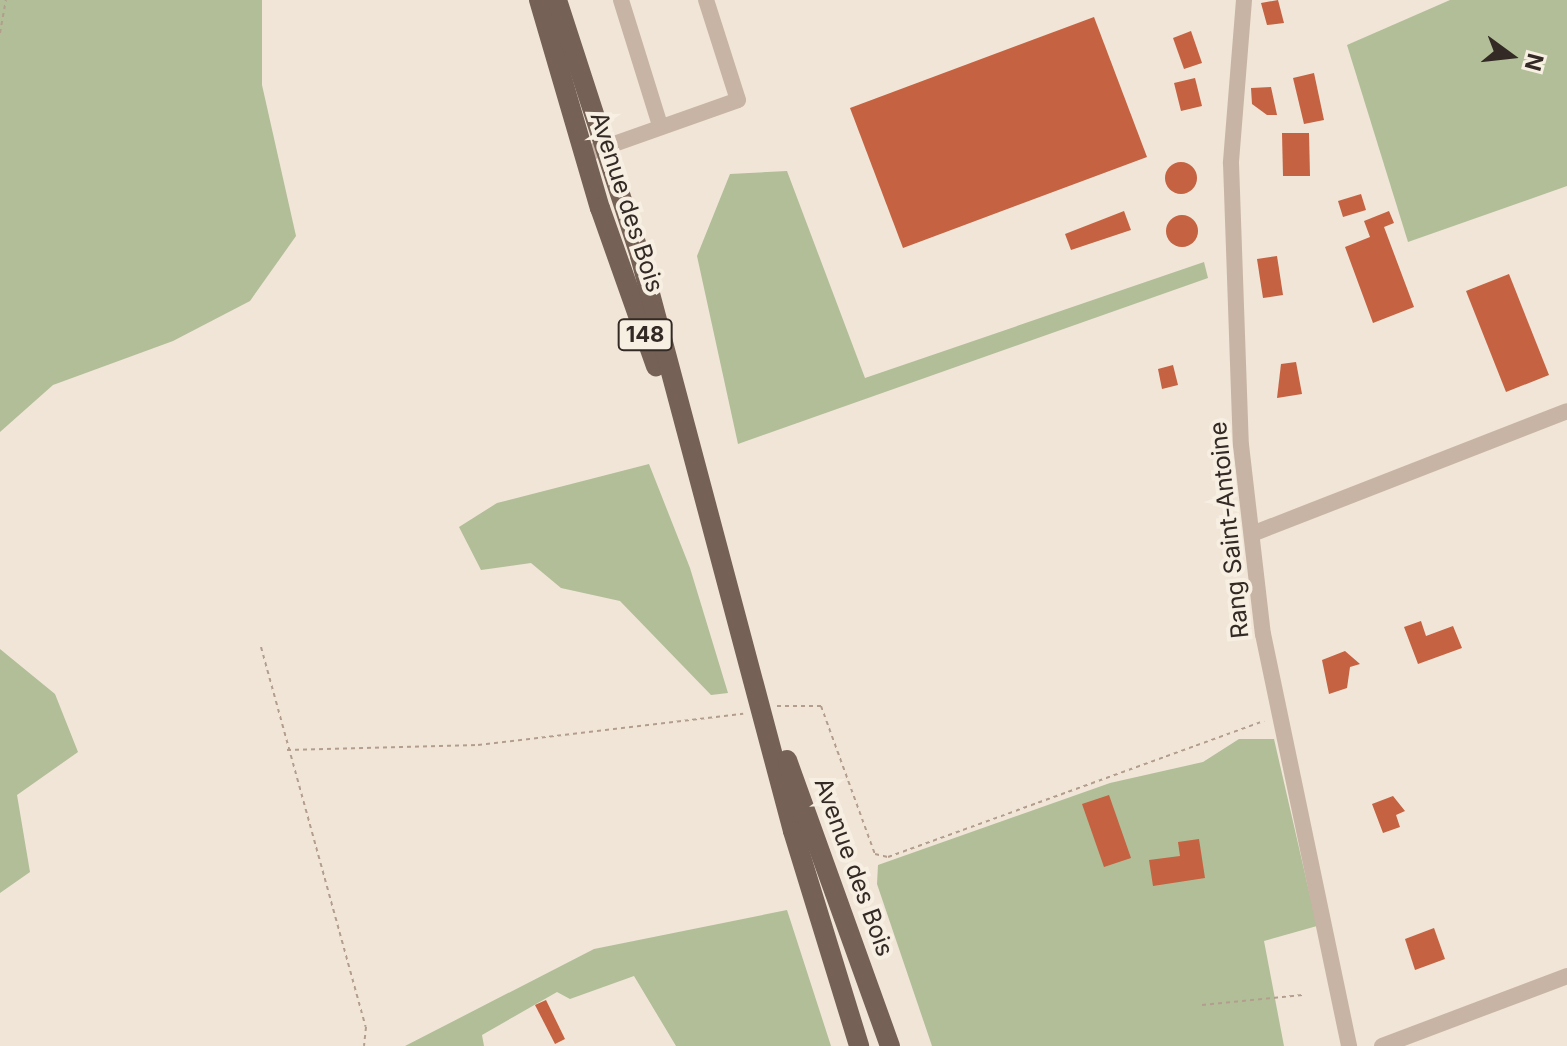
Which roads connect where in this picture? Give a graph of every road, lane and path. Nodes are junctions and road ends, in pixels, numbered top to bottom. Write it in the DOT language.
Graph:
graph roads {
  1 [pos="6,0"];
  2 [pos="539,0"];
  3 [pos="557,0"];
  4 [pos="621,0"];
  5 [pos="706,0"];
  6 [pos="1244,0"];
  7 [pos="0,33"];
  8 [pos="660,125"];
  9 [pos="606,148"];
  10 [pos="583,155"];
  11 [pos="1567,411"];
  12 [pos="691,462"];
  13 [pos="1252,534"];
  14 [pos="261,647"];
  15 [pos="765,708"];
  16 [pos="1281,714"];
  17 [pos="287,750"];
  18 [pos="1567,976"];
  19 [pos="1303,995"];
  20 [pos="1202,1005"];
  21 [pos="364,1046"];
  22 [pos="859,1046"];
  23 [pos="890,1046"];
  24 [pos="1349,1046"];
  25 [pos="1382,1046"];
  1 -- 7 [label="path"];
  2 -- 10 [label="main road, Avenue des Bois / 148"];
  3 -- 9 [label="main road, Avenue des Bois / 148"];
  4 -- 8 [label="street"];
  5 -- 8 [label="street"];
  6 -- 13 [label="street, Rang Saint-Antoine"];
  8 -- 9 [label="street"];
  9 -- 10 [label="street"];
  9 -- 12 [label="main road, Avenue des Bois / 148"];
  10 -- 12 [label="main road, Avenue des Bois / 148"];
  11 -- 13 [label="street"];
  12 -- 15 [label="main road, Avenue des Bois / 148"];
  13 -- 16 [label="street, Rang Saint-Antoine"];
  14 -- 17 [label="path"];
  15 -- 16 [label="path"];
  15 -- 17 [label="path"];
  15 -- 22 [label="main road, Avenue des Bois / 148"];
  15 -- 23 [label="main road, Avenue des Bois / 148"];
  16 -- 24 [label="street, Rang Saint-Antoine"];
  17 -- 21 [label="path"];
  18 -- 25 [label="street"];
  19 -- 20 [label="path"];
}
